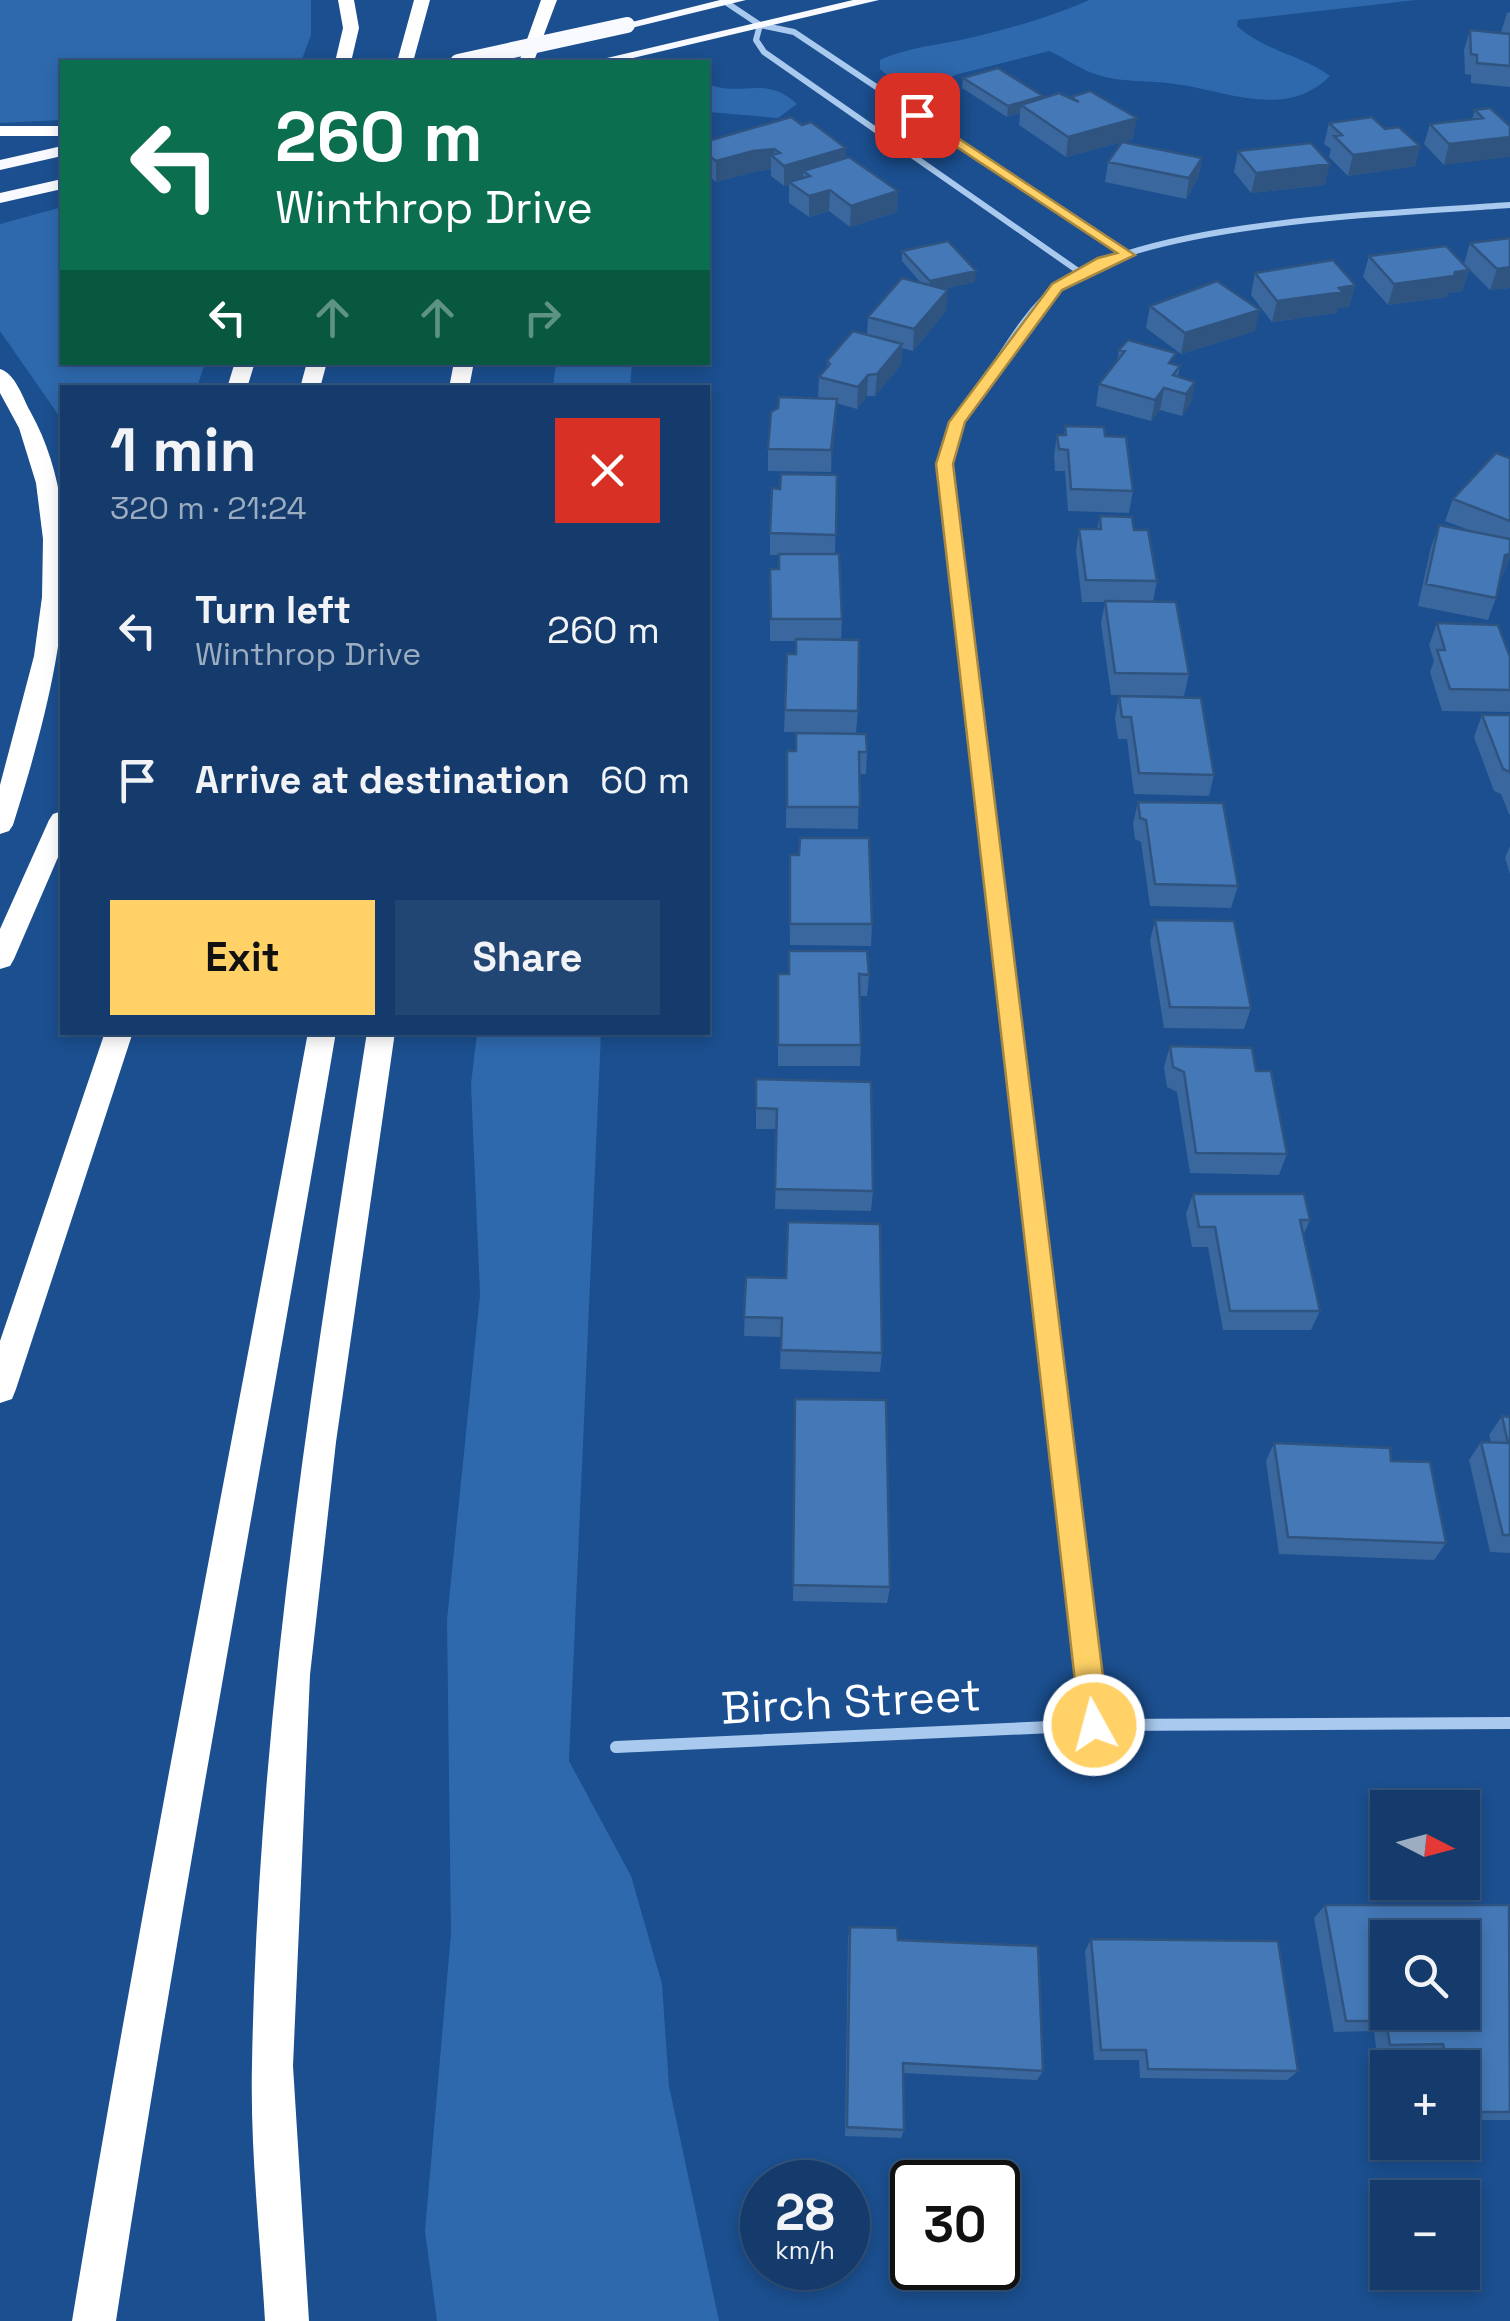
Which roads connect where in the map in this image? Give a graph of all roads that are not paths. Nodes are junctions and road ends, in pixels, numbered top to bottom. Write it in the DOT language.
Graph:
graph roads {
  1 [pos="346,0"];
  2 [pos="422,0"];
  3 [pos="536,0"];
  4 [pos="549,0"];
  5 [pos="872,0"];
  6 [pos="733,1"];
  7 [pos="760,26"];
  8 [pos="343,60"];
  9 [pos="406,60"];
  10 [pos="467,60"];
  11 [pos="526,60"];
  12 [pos="527,60"];
  13 [pos="607,60"];
  14 [pos="0,131"];
  15 [pos="60,131"];
  16 [pos="60,150"];
  17 [pos="0,165"];
  18 [pos="60,184"];
  19 [pos="0,198"];
  20 [pos="1510,205"];
  21 [pos="1128,255"];
  22 [pos="1081,273"];
  23 [pos="0,376"];
  24 [pos="0,825"];
  25 [pos="60,825"];
  26 [pos="0,960"];
  27 [pos="117,1035"];
  28 [pos="321,1035"];
  29 [pos="382,1035"];
  30 [pos="0,1389"];
  31 [pos="1510,1723"];
  32 [pos="1094,1725"];
  33 [pos="616,1747"];
  34 [pos="94,2321"];
  35 [pos="287,2321"];
  1 -- 8 [label="highway"];
  2 -- 9 [label="highway"];
  3 -- 11 [label="highway"];
  4 -- 12 [label="highway"];
  5 -- 7 [label="highway"];
  6 -- 7 [label="street"];
  6 -- 10 [label="highway, bridge"];
  7 -- 13 [label="highway"];
  7 -- 21 [label="street"];
  7 -- 22 [label="street"];
  14 -- 15 [label="highway"];
  16 -- 17 [label="highway"];
  18 -- 19 [label="highway"];
  20 -- 21 [label="street"];
  21 -- 22 [label="street"];
  22 -- 32 [label="street"];
  23 -- 24 [label="highway"];
  25 -- 26 [label="highway"];
  27 -- 30 [label="highway"];
  28 -- 34 [label="highway"];
  29 -- 35 [label="highway"];
  31 -- 32 [label="street, Birch Street"];
  32 -- 33 [label="street, Birch Street"];
}
